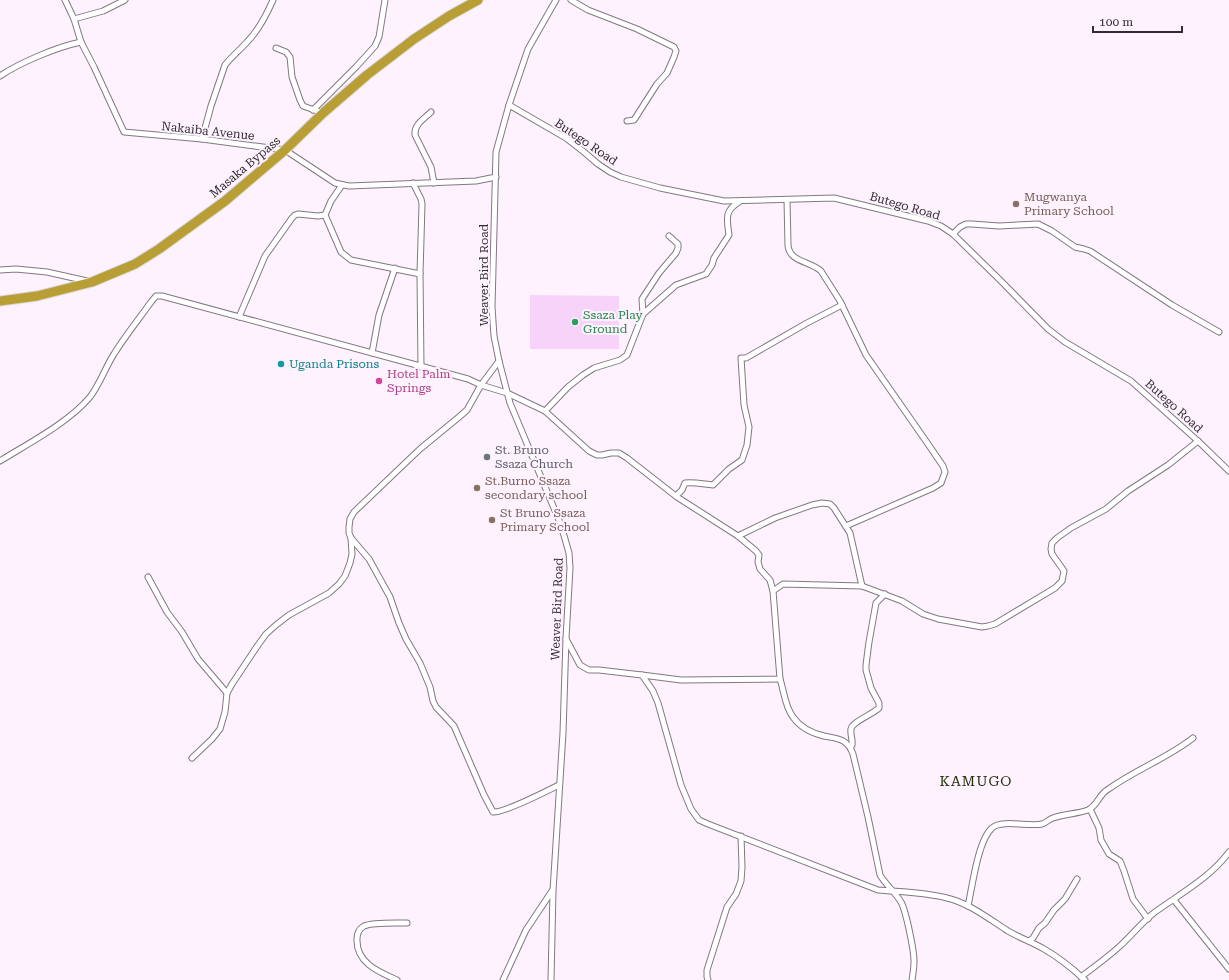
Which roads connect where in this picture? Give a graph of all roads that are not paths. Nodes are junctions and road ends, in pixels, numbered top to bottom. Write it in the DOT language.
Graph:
graph roads {
  1 [pos="65,0"];
  2 [pos="125,0"];
  3 [pos="273,0"];
  4 [pos="385,0"];
  5 [pos="478,0"];
  6 [pos="556,0"];
  7 [pos="571,0"];
  8 [pos="74,19"];
  9 [pos="81,42"];
  10 [pos="276,48"];
  11 [pos="0,76"];
  12 [pos="509,105"];
  13 [pos="313,110"];
  14 [pos="431,112"];
  15 [pos="323,113"];
  16 [pos="627,121"];
  17 [pos="202,139"];
  18 [pos="285,150"];
  19 [pos="496,177"];
  20 [pos="413,183"];
  21 [pos="434,183"];
  22 [pos="342,185"];
  23 [pos="787,200"];
  24 [pos="740,202"];
  25 [pos="325,215"];
  26 [pos="953,234"];
  27 [pos="669,236"];
  28 [pos="394,268"];
  29 [pos="0,270"];
  30 [pos="420,274"];
  31 [pos="92,282"];
  32 [pos="0,301"];
  33 [pos="842,305"];
  34 [pos="643,314"];
  35 [pos="239,317"];
  36 [pos="1219,332"];
  37 [pos="372,353"];
  38 [pos="499,361"];
  39 [pos="421,367"];
  40 [pos="481,385"];
  41 [pos="507,393"];
  42 [pos="545,411"];
  43 [pos="1198,441"];
  44 [pos="0,461"];
  45 [pos="1229,471"];
  46 [pos="676,496"];
  47 [pos="846,526"];
  48 [pos="738,536"];
  49 [pos="351,538"];
  50 [pos="148,577"];
  51 [pos="770,580"];
  52 [pos="783,584"];
  53 [pos="862,586"];
  54 [pos="872,590"];
  55 [pos="773,591"];
  56 [pos="885,594"];
  57 [pos="876,603"];
  58 [pos="566,638"];
  59 [pos="642,675"];
  60 [pos="780,679"];
  61 [pos="227,693"];
  62 [pos="1193,738"];
  63 [pos="851,747"];
  64 [pos="192,758"];
  65 [pos="559,785"];
  66 [pos="1090,809"];
  67 [pos="741,836"];
  68 [pos="1229,852"];
  69 [pos="1077,879"];
  70 [pos="553,890"];
  71 [pos="894,892"];
  72 [pos="1174,900"];
  73 [pos="968,906"];
  74 [pos="1148,919"];
  75 [pos="408,923"];
  76 [pos="1029,941"];
  77 [pos="1229,969"];
  78 [pos="1083,978"];
  79 [pos="397,980"];
  80 [pos="503,980"];
  81 [pos="551,980"];
  82 [pos="708,980"];
  83 [pos="912,980"];
  1 -- 8 [label="street, Nakaiba Avenue"];
  2 -- 8 [label="street"];
  3 -- 17 [label="street"];
  4 -- 13 [label="street"];
  5 -- 15 [label="highway, Masaka Bypass"];
  6 -- 12 [label="street, Weaver Bird Road"];
  7 -- 16 [label="street"];
  8 -- 9 [label="street, Nakaiba Avenue"];
  9 -- 11 [label="street"];
  9 -- 17 [label="street, Nakaiba Avenue"];
  10 -- 13 [label="street"];
  12 -- 19 [label="street, Weaver Bird Road"];
  12 -- 24 [label="street, Butego Road"];
  13 -- 15 [label="street"];
  14 -- 21 [label="street"];
  15 -- 18 [label="highway, Masaka Bypass"];
  17 -- 18 [label="street, Nakaiba Avenue"];
  18 -- 22 [label="street, Nakaiba Avenue"];
  18 -- 31 [label="highway, Masaka Bypass"];
  19 -- 21 [label="street, Nakaiba Avenue"];
  19 -- 38 [label="street, Weaver Bird Road"];
  20 -- 21 [label="street, Nakaiba Avenue"];
  20 -- 22 [label="street, Nakaiba Avenue"];
  20 -- 30 [label="street"];
  22 -- 25 [label="street"];
  23 -- 24 [label="street, Butego Road"];
  23 -- 26 [label="street, Butego Road"];
  23 -- 33 [label="street"];
  24 -- 34 [label="street"];
  25 -- 28 [label="street"];
  25 -- 35 [label="street"];
  26 -- 36 [label="street"];
  26 -- 43 [label="street, Butego Road"];
  27 -- 34 [label="street"];
  28 -- 30 [label="street"];
  28 -- 37 [label="street"];
  29 -- 31 [label="street"];
  30 -- 39 [label="street"];
  31 -- 32 [label="highway, Masaka Bypass"];
  33 -- 46 [label="street"];
  33 -- 47 [label="street"];
  34 -- 42 [label="street"];
  35 -- 37 [label="street"];
  35 -- 44 [label="street"];
  37 -- 39 [label="street"];
  38 -- 40 [label="street"];
  38 -- 41 [label="street, Weaver Bird Road"];
  39 -- 40 [label="street"];
  40 -- 41 [label="street"];
  40 -- 49 [label="street"];
  41 -- 42 [label="street"];
  41 -- 58 [label="street, Weaver Bird Road"];
  42 -- 46 [label="street"];
  43 -- 45 [label="street, Butego Road"];
  43 -- 56 [label="street"];
  46 -- 48 [label="street"];
  47 -- 48 [label="street"];
  47 -- 53 [label="street"];
  48 -- 51 [label="street"];
  49 -- 61 [label="street"];
  49 -- 65 [label="street"];
  50 -- 61 [label="street"];
  51 -- 52 [label="street"];
  51 -- 55 [label="street"];
  52 -- 53 [label="street"];
  52 -- 55 [label="street"];
  53 -- 54 [label="street"];
  54 -- 56 [label="street"];
  54 -- 57 [label="street"];
  55 -- 60 [label="street"];
  56 -- 57 [label="street"];
  57 -- 63 [label="street"];
  58 -- 59 [label="street"];
  58 -- 65 [label="street, Weaver Bird Road"];
  59 -- 60 [label="street"];
  59 -- 67 [label="street"];
  60 -- 63 [label="street"];
  61 -- 64 [label="street"];
  62 -- 66 [label="street"];
  63 -- 71 [label="street"];
  65 -- 70 [label="street, Weaver Bird Road"];
  66 -- 73 [label="street"];
  66 -- 74 [label="street"];
  67 -- 71 [label="street"];
  67 -- 82 [label="street"];
  68 -- 72 [label="street"];
  69 -- 76 [label="street"];
  70 -- 80 [label="street"];
  70 -- 81 [label="street, Weaver Bird Road"];
  71 -- 73 [label="street"];
  71 -- 83 [label="street"];
  72 -- 74 [label="street"];
  72 -- 77 [label="street"];
  73 -- 76 [label="street"];
  74 -- 78 [label="street"];
  75 -- 79 [label="street"];
  76 -- 78 [label="street"];
}
